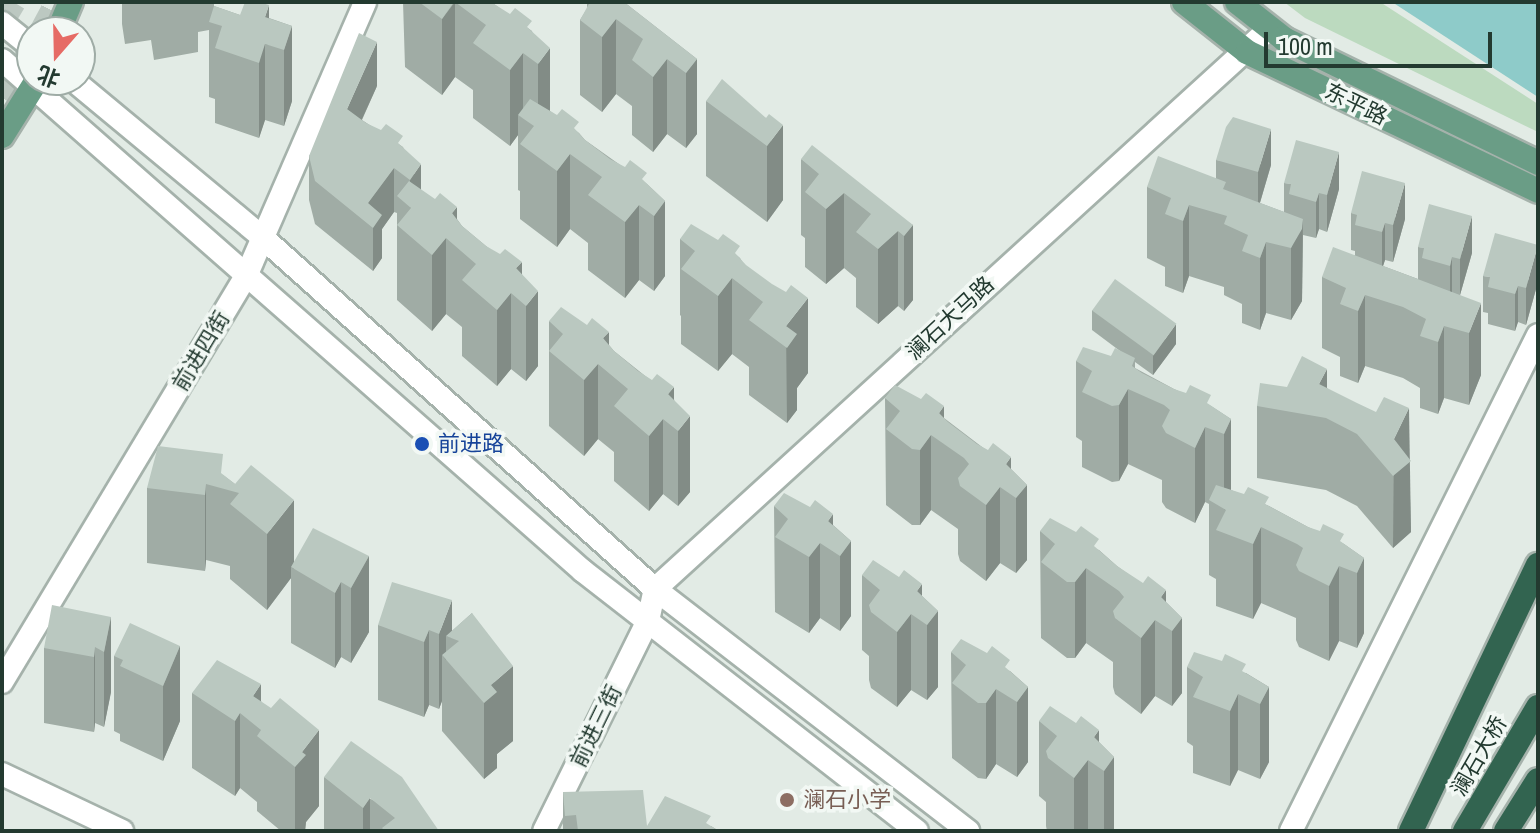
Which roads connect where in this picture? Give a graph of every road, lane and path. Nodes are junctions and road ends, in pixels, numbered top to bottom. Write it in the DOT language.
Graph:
graph roads {
  1 [pos="365,2"];
  2 [pos="1184,2"];
  3 [pos="1237,2"];
  4 [pos="1270,28"];
  5 [pos="1247,52"];
  6 [pos="28,96"];
  7 [pos="50,96"];
  8 [pos="92,96"];
  9 [pos="2,136"];
  10 [pos="1538,163"];
  11 [pos="1538,191"];
  12 [pos="261,236"];
  13 [pos="247,274"];
  14 [pos="1538,335"];
  15 [pos="1538,565"];
  16 [pos="655,589"];
  17 [pos="648,621"];
  18 [pos="2,682"];
  19 [pos="1538,707"];
  20 [pos="2,774"];
  21 [pos="1538,780"];
  22 [pos="122,831"];
  23 [pos="544,831"];
  24 [pos="917,831"];
  25 [pos="968,831"];
  26 [pos="1291,831"];
  27 [pos="1411,831"];
  28 [pos="1465,831"];
  29 [pos="1506,831"];
  1 -- 12 [label="street, 前进四街"];
  2 -- 5 [label="main road, 东平路"];
  3 -- 4 [label="main road, 东平路"];
  4 -- 5 [label="street, 澜石大马路"];
  4 -- 10 [label="main road, 东平路"];
  5 -- 11 [label="main road, 东平路"];
  5 -- 16 [label="street, 澜石大马路"];
  6 -- 9 [label="main road"];
  7 -- 13 [label="street"];
  8 -- 12 [label="street"];
  12 -- 13 [label="street, 前进四街"];
  12 -- 16 [label="street"];
  13 -- 17 [label="street"];
  13 -- 18 [label="street, 前进四街"];
  14 -- 26 [label="street"];
  15 -- 27 [label="highway"];
  16 -- 17 [label="street"];
  16 -- 25 [label="street"];
  17 -- 23 [label="street, 前进三街"];
  17 -- 24 [label="street"];
  19 -- 28 [label="highway, 澜石大桥"];
  20 -- 22 [label="street"];
  21 -- 29 [label="highway"];
}
